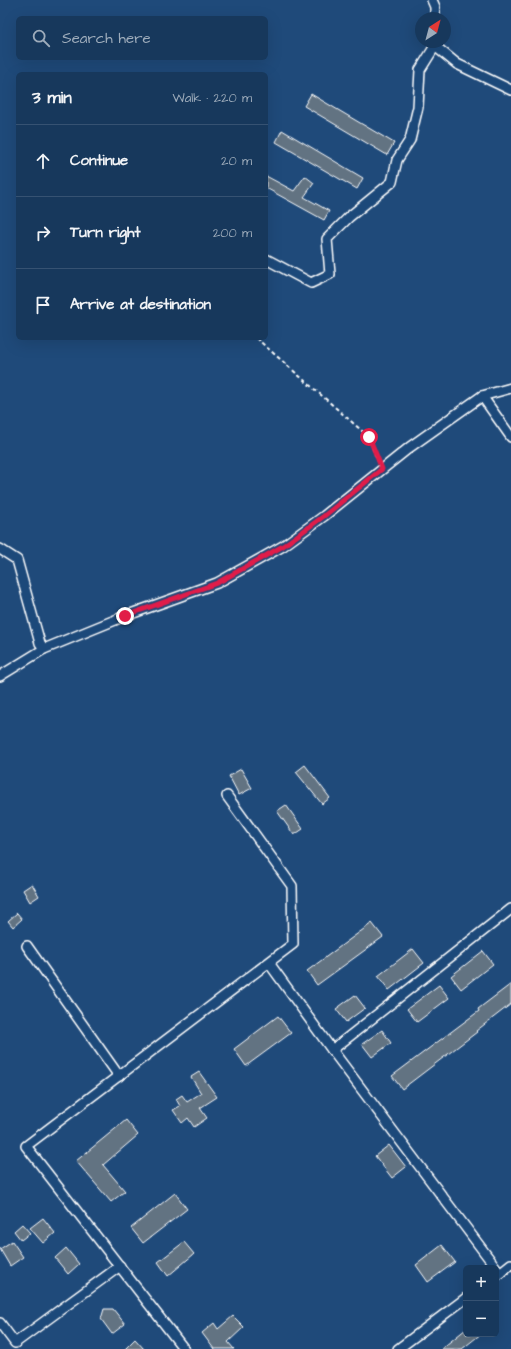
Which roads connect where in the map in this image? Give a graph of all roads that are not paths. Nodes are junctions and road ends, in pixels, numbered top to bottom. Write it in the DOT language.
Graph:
graph roads {
  1 [pos="432,0"];
  2 [pos="435,12"];
  3 [pos="433,48"];
  4 [pos="439,48"];
  5 [pos="511,90"];
  6 [pos="268,260"];
  7 [pos="511,388"];
  8 [pos="482,396"];
  9 [pos="511,437"];
  10 [pos="0,549"];
  11 [pos="44,649"];
  12 [pos="0,676"];
  13 [pos="227,796"];
  14 [pos="511,909"];
  15 [pos="27,946"];
  16 [pos="269,963"];
  17 [pos="332,1050"];
  18 [pos="119,1076"];
  19 [pos="511,1264"];
  20 [pos="491,1265"];
  21 [pos="120,1266"];
  22 [pos="499,1274"];
  23 [pos="463,1300"];
  24 [pos="0,1323"];
  25 [pos="11,1346"];
  26 [pos="184,1349"];
  27 [pos="398,1349"];
  1 -- 2 [label="street"];
  3 -- 6 [label="street"];
  4 -- 5 [label="street"];
  7 -- 8 [label="street"];
  8 -- 9 [label="street"];
  8 -- 11 [label="street"];
  10 -- 11 [label="street"];
  11 -- 12 [label="street"];
  13 -- 16 [label="street"];
  14 -- 17 [label="street"];
  15 -- 18 [label="street"];
  16 -- 17 [label="street"];
  16 -- 18 [label="street"];
  17 -- 20 [label="street"];
  18 -- 21 [label="street"];
  19 -- 22 [label="street"];
  21 -- 25 [label="street"];
  21 -- 26 [label="street"];
  23 -- 27 [label="street"];
  24 -- 25 [label="street"];
}
